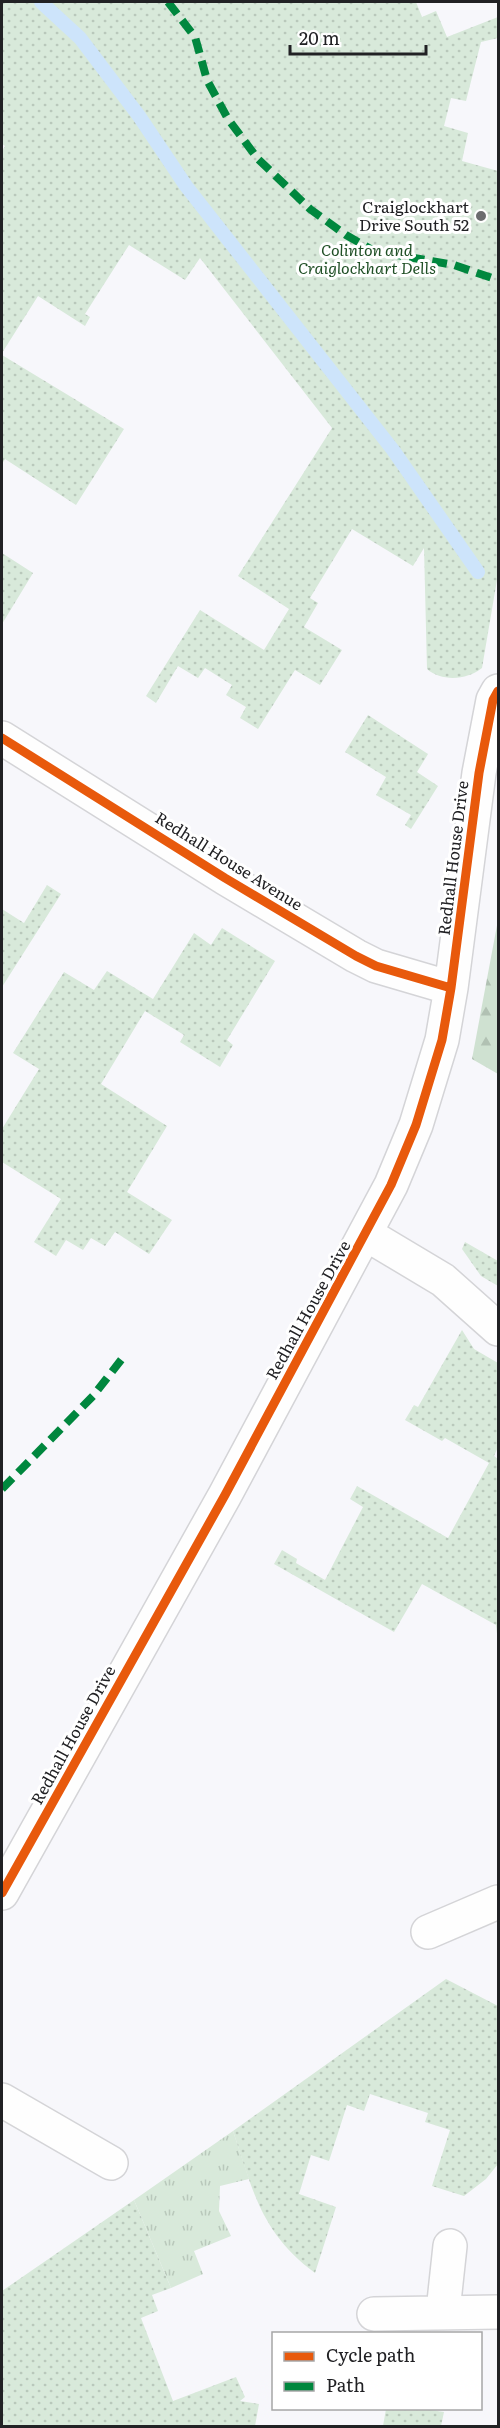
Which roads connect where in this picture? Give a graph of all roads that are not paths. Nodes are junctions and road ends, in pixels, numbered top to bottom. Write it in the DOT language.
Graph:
graph roads {
  1 [pos="498,691"];
  2 [pos="2,738"];
  3 [pos="451,988"];
  4 [pos="366,1234"];
  5 [pos="498,1329"];
  6 [pos="2,1893"];
  7 [pos="498,1902"];
  8 [pos="428,1932"];
  9 [pos="2,2100"];
  10 [pos="111,2163"];
  11 [pos="450,2246"];
  12 [pos="443,2311"];
  13 [pos="498,2312"];
  14 [pos="374,2314"];
  1 -- 3 [label="street, Redhall House Drive"];
  2 -- 3 [label="street, Redhall House Avenue"];
  3 -- 4 [label="street, Redhall House Drive"];
  4 -- 5 [label="street"];
  4 -- 6 [label="street, Redhall House Drive"];
  7 -- 8 [label="street"];
  9 -- 10 [label="street"];
  11 -- 12 [label="street"];
  12 -- 13 [label="street"];
  12 -- 14 [label="street"];
}
